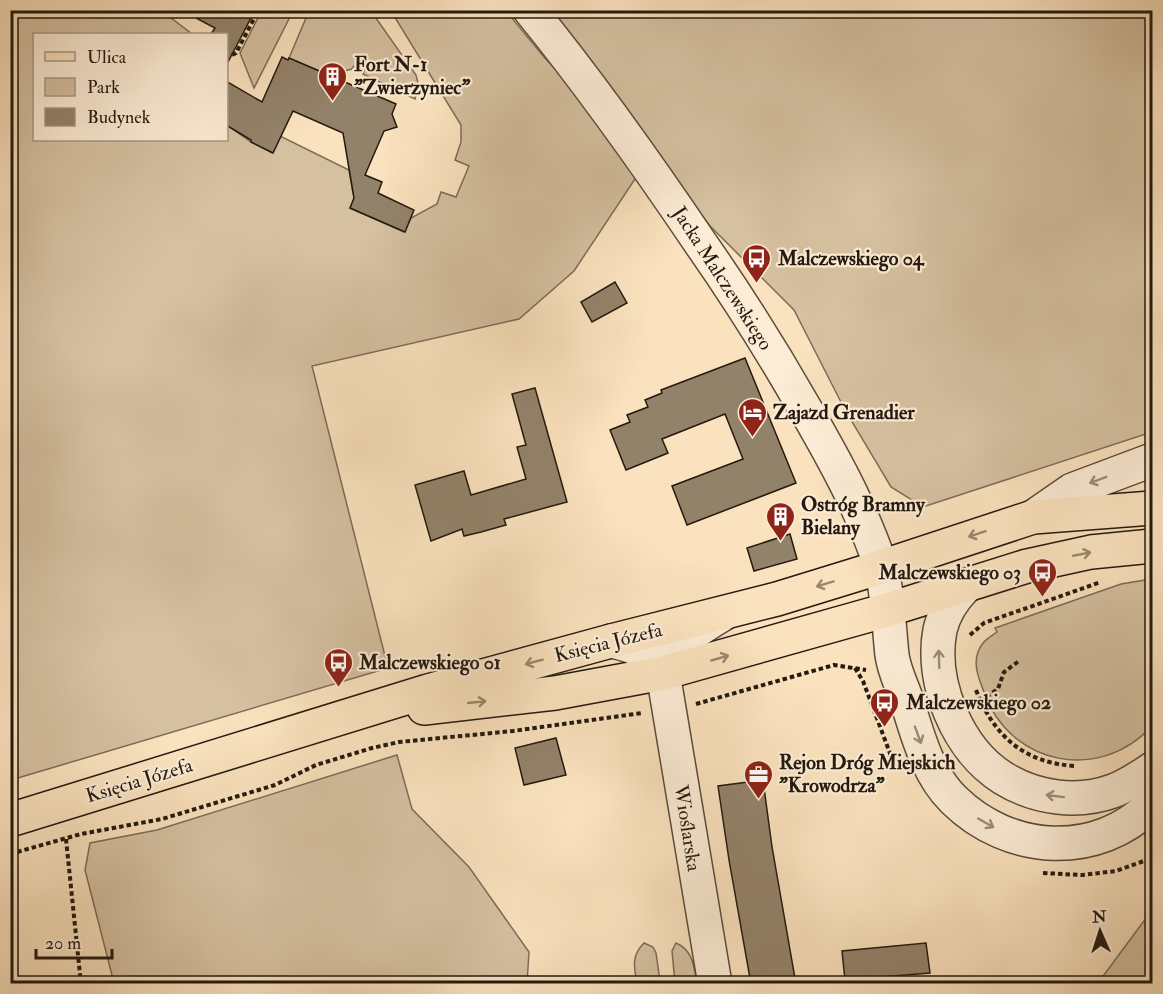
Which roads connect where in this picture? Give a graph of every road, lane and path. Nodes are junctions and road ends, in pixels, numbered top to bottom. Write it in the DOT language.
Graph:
graph roads {
  1 [pos="260,10"];
  2 [pos="530,10"];
  3 [pos="232,55"];
  4 [pos="1152,460"];
  5 [pos="1152,507"];
  6 [pos="1033,517"];
  7 [pos="1152,546"];
  8 [pos="881,567"];
  9 [pos="1104,581"];
  10 [pos="965,587"];
  11 [pos="887,610"];
  12 [pos="723,614"];
  13 [pos="961,639"];
  14 [pos="611,641"];
  15 [pos="1019,661"];
  16 [pos="873,671"];
  17 [pos="663,673"];
  18 [pos="972,680"];
  19 [pos="980,701"];
  20 [pos="689,707"];
  21 [pos="649,712"];
  22 [pos="336,720"];
  23 [pos="1086,766"];
  24 [pos="1152,769"];
  25 [pos="1152,804"];
  26 [pos="10,820"];
  27 [pos="66,839"];
  28 [pos="10,854"];
  29 [pos="81,984"];
  30 [pos="715,984"];
  1 -- 3 [label="path"];
  2 -- 8 [label="street, Jacka Malczewskiego"];
  4 -- 6 [label="street, Księcia Józefa, one-way"];
  5 -- 6 [label="main road"];
  6 -- 8 [label="main road, Księcia Józefa, one-way"];
  10 -- 7 [label="main road, Księcia Józefa, one-way"];
  8 -- 11 [label="street"];
  8 -- 12 [label="main road, Księcia Józefa, one-way"];
  9 -- 13 [label="path"];
  10 -- 11 [label="main road, Księcia Józefa"];
  24 -- 10 [label="street, one-way"];
  17 -- 11 [label="main road, Księcia Józefa, one-way"];
  11 -- 25 [label="street, one-way"];
  12 -- 14 [label="main road, Księcia Józefa"];
  12 -- 17 [label="street"];
  14 -- 17 [label="street"];
  14 -- 22 [label="main road, Księcia Józefa, one-way"];
  15 -- 19 [label="path"];
  16 -- 20 [label="path"];
  22 -- 17 [label="main road, Księcia Józefa, one-way"];
  17 -- 30 [label="street, Wioślarska"];
  18 -- 19 [label="path"];
  19 -- 23 [label="path"];
  21 -- 27 [label="path"];
  22 -- 26 [label="main road, Księcia Józefa"];
  27 -- 28 [label="path"];
  27 -- 29 [label="path"];
}
